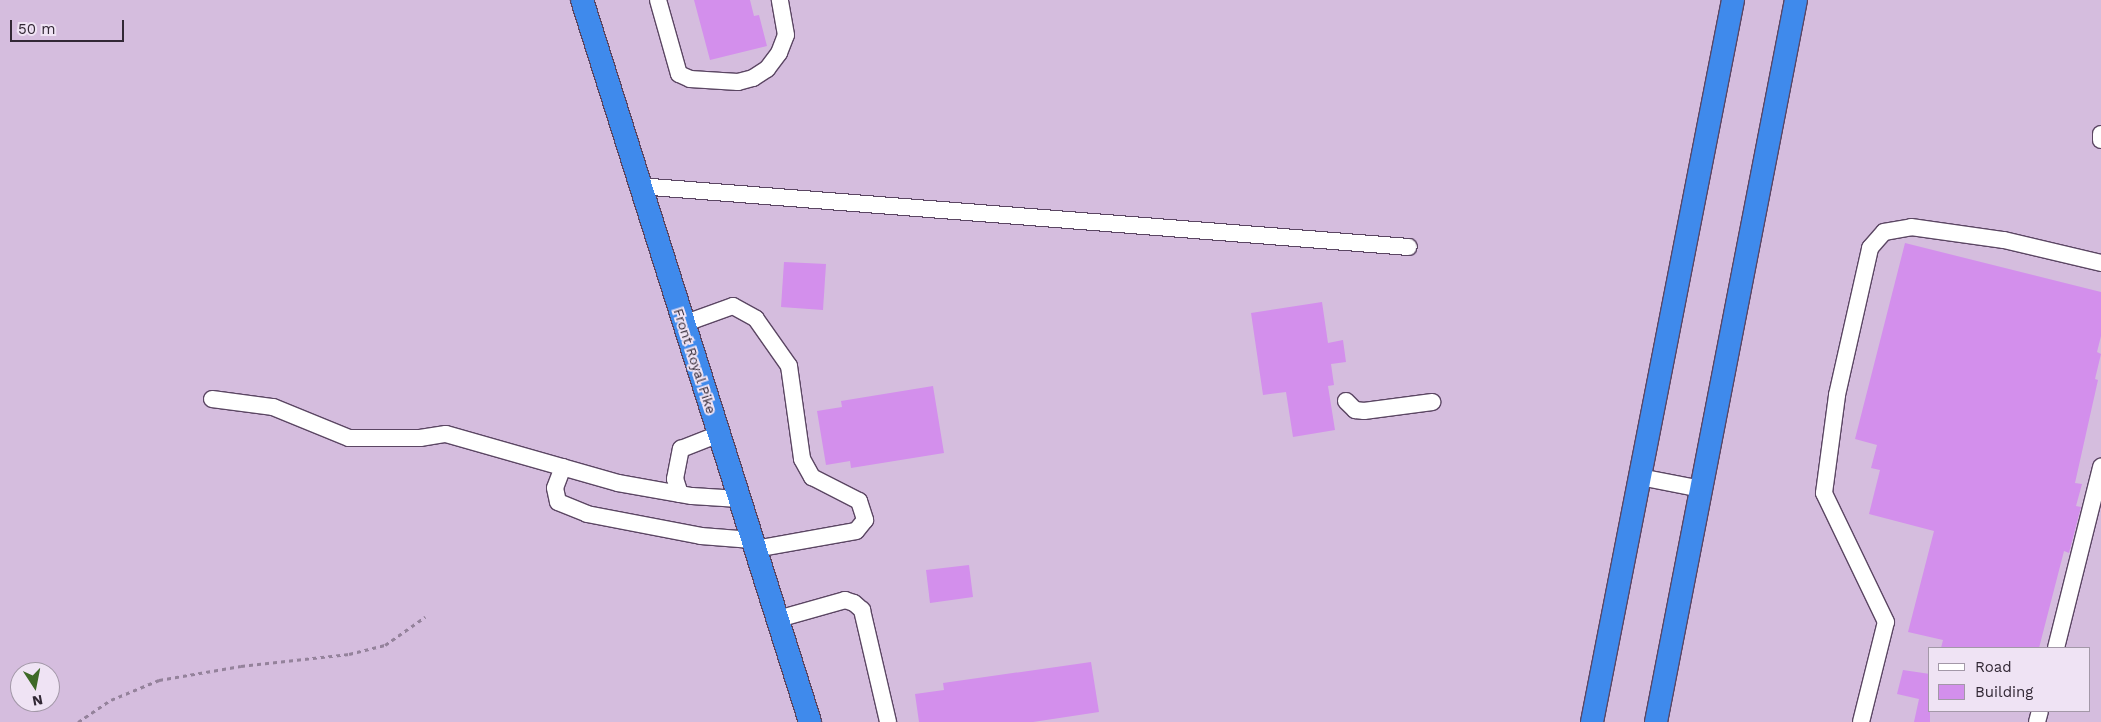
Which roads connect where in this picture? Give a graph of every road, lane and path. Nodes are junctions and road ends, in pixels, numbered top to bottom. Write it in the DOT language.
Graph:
graph roads {
  1 [pos="582,0"];
  2 [pos="658,0"];
  3 [pos="780,0"];
  4 [pos="1733,0"];
  5 [pos="1796,0"];
  6 [pos="2101,134"];
  7 [pos="2101,140"];
  8 [pos="639,186"];
  9 [pos="1409,246"];
  10 [pos="2101,263"];
  11 [pos="683,324"];
  12 [pos="212,399"];
  13 [pos="1346,401"];
  14 [pos="1432,402"];
  15 [pos="718,434"];
  16 [pos="2101,467"];
  17 [pos="563,468"];
  18 [pos="1640,477"];
  19 [pos="1701,490"];
  20 [pos="680,494"];
  21 [pos="739,498"];
  22 [pos="754,544"];
  23 [pos="425,617"];
  24 [pos="778,619"];
  25 [pos="2056,647"];
  26 [pos="78,722"];
  27 [pos="810,722"];
  28 [pos="888,722"];
  29 [pos="1592,722"];
  30 [pos="1656,722"];
  31 [pos="1861,722"];
  1 -- 8 [label="highway, Front Royal Pike"];
  2 -- 3 [label="lane"];
  4 -- 18 [label="highway"];
  5 -- 19 [label="highway"];
  6 -- 7 [label="lane"];
  8 -- 9 [label="lane"];
  8 -- 11 [label="highway, Front Royal Pike"];
  10 -- 31 [label="lane"];
  11 -- 15 [label="highway, Front Royal Pike"];
  11 -- 22 [label="lane"];
  12 -- 17 [label="lane"];
  13 -- 14 [label="lane"];
  15 -- 20 [label="lane"];
  15 -- 21 [label="highway, Front Royal Pike"];
  16 -- 25 [label="lane"];
  17 -- 20 [label="lane"];
  17 -- 22 [label="lane"];
  18 -- 19 [label="lane"];
  18 -- 29 [label="highway"];
  19 -- 30 [label="highway"];
  20 -- 21 [label="lane"];
  21 -- 22 [label="highway, Front Royal Pike"];
  22 -- 24 [label="highway, Front Royal Pike"];
  23 -- 26 [label="path"];
  24 -- 27 [label="highway, Front Royal Pike"];
  24 -- 28 [label="lane"];
}
